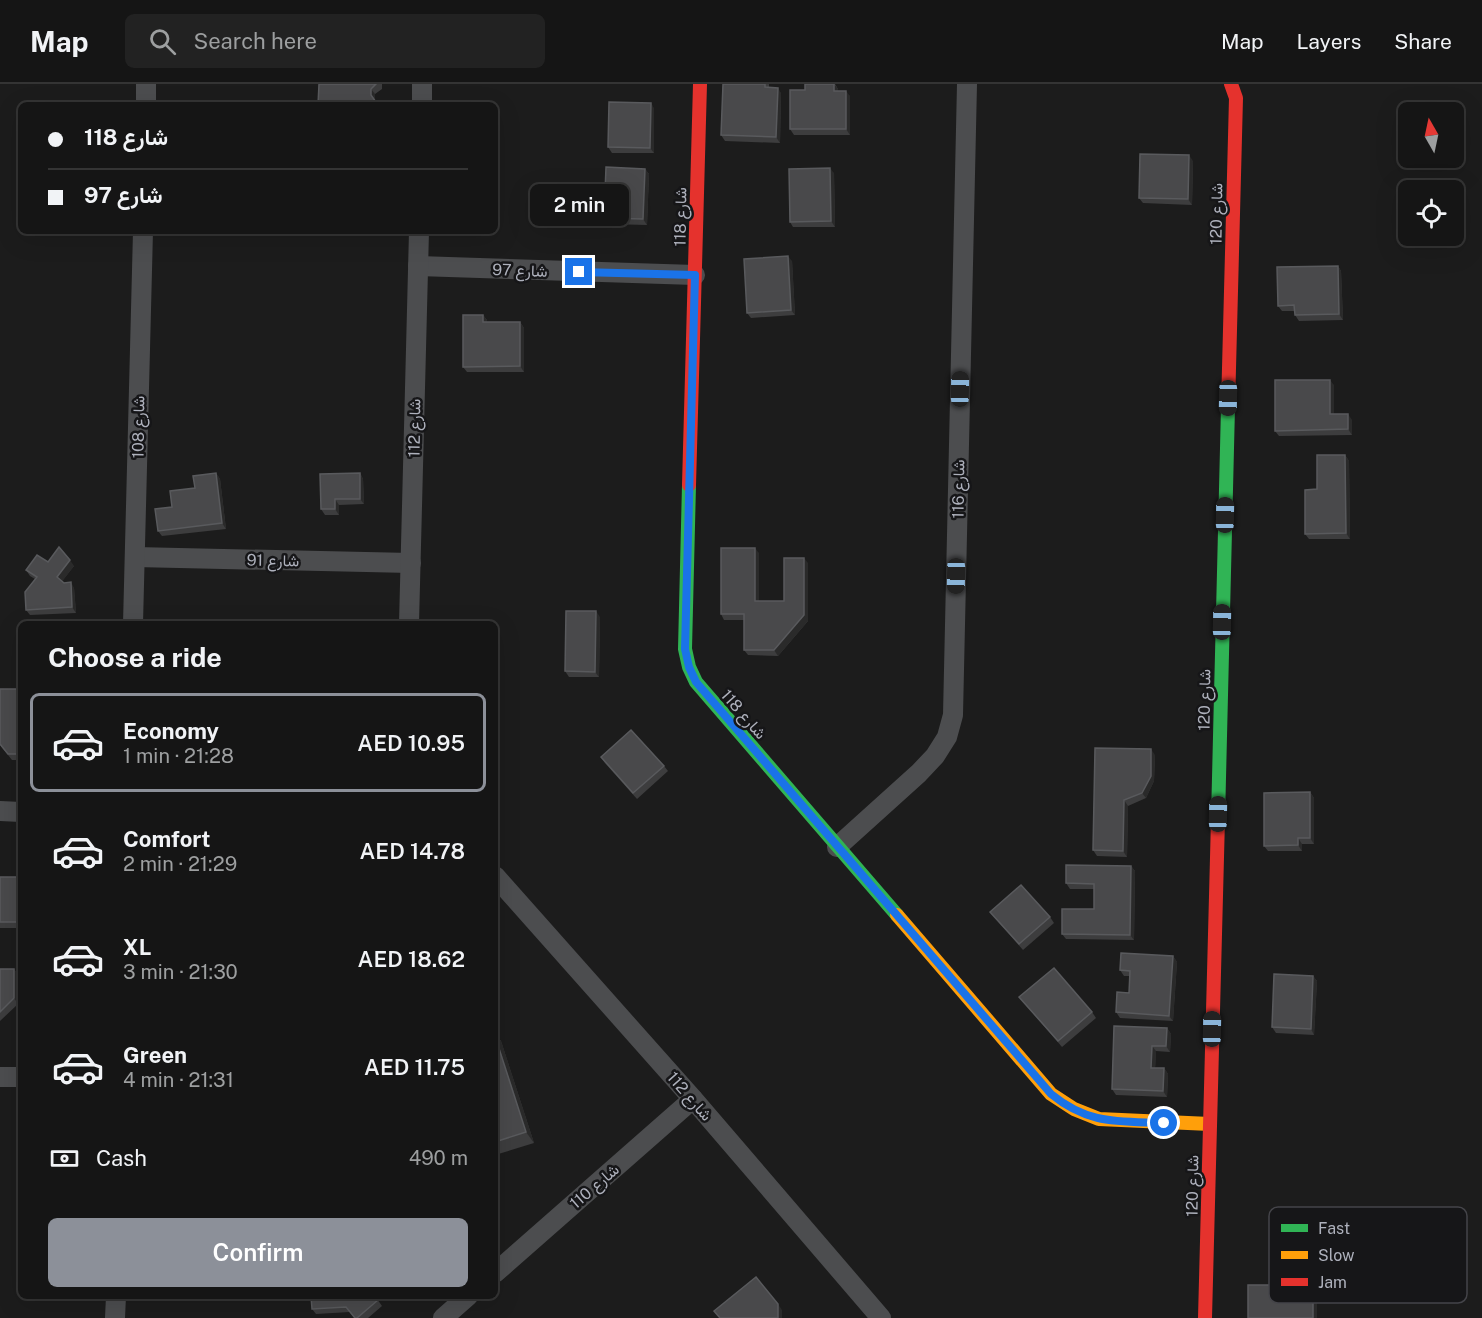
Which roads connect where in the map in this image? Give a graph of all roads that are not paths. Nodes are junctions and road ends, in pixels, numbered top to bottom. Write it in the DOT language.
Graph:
graph roads {
  1 [pos="147,84"];
  2 [pos="422,84"];
  3 [pos="700,84"];
  4 [pos="967,84"];
  5 [pos="1232,84"];
  6 [pos="146,102"];
  7 [pos="422,102"];
  8 [pos="143,234"];
  9 [pos="419,234"];
  10 [pos="418,266"];
  11 [pos="695,275"];
  12 [pos="135,557"];
  13 [pos="411,564"];
  14 [pos="133,621"];
  15 [pos="409,621"];
  16 [pos="0,811"];
  17 [pos="18,812"];
  18 [pos="837,846"];
  19 [pos="498,879"];
  20 [pos="0,1077"];
  21 [pos="18,1077"];
  22 [pos="693,1099"];
  23 [pos="1210,1124"];
  24 [pos="498,1270"];
  25 [pos="116,1299"];
  26 [pos="465,1299"];
  27 [pos="873,1315"];
  28 [pos="115,1318"];
  29 [pos="443,1318"];
  30 [pos="1205,1318"];
  1 -- 6 [label="street"];
  2 -- 7 [label="street"];
  3 -- 11 [label="street, شارع 118"];
  4 -- 18 [label="street, شارع 116"];
  5 -- 23 [label="street, شارع 120"];
  8 -- 12 [label="street, شارع 108"];
  9 -- 10 [label="street, شارع 112"];
  10 -- 11 [label="street, شارع 97"];
  10 -- 13 [label="street, شارع 112"];
  11 -- 18 [label="street, شارع 118"];
  12 -- 13 [label="street, شارع 91"];
  12 -- 14 [label="street, شارع 108"];
  13 -- 15 [label="street, شارع 112"];
  16 -- 17 [label="street"];
  18 -- 23 [label="street, شارع 118"];
  19 -- 22 [label="street, شارع 112"];
  20 -- 21 [label="street"];
  22 -- 24 [label="street, شارع 110"];
  22 -- 27 [label="street, شارع 112"];
  23 -- 30 [label="street, شارع 120"];
  25 -- 28 [label="street"];
  26 -- 29 [label="street"];
}
